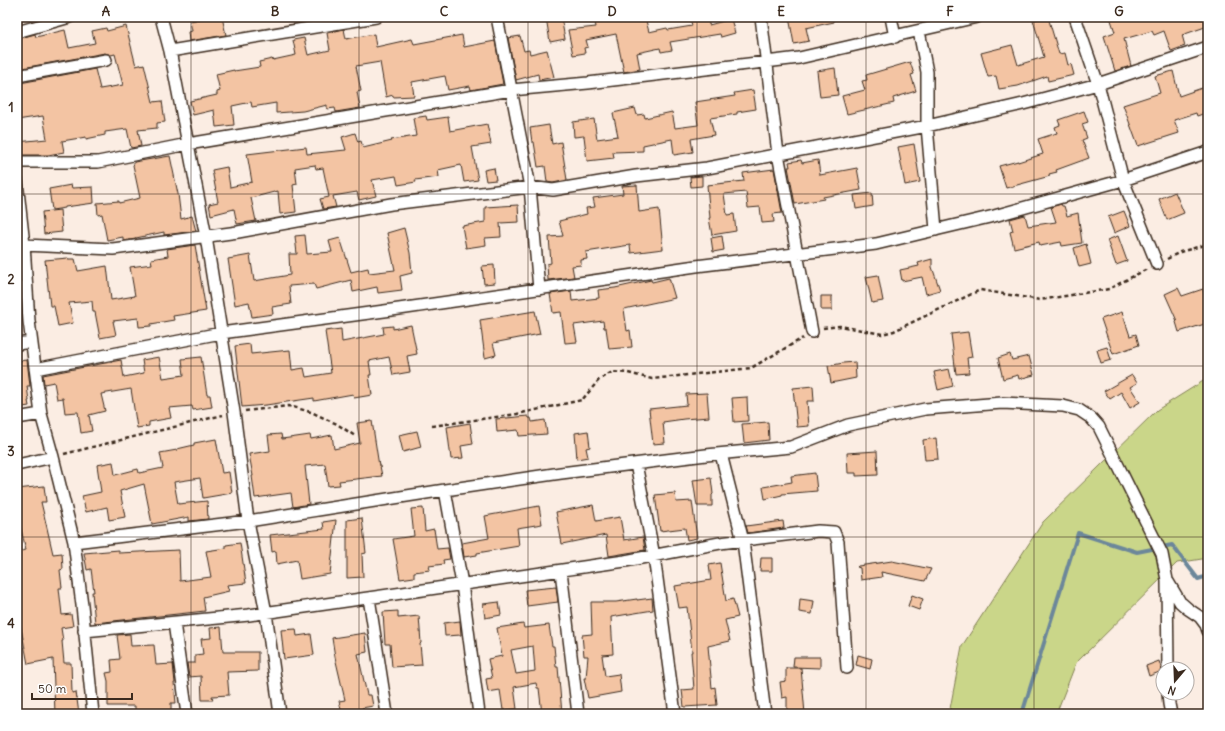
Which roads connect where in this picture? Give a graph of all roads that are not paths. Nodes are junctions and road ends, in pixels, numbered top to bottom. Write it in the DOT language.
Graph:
graph roads {
  1 [pos="70,17"];
  2 [pos="161,17"];
  3 [pos="376,17"];
  4 [pos="496,17"];
  5 [pos="761,17"];
  6 [pos="891,17"];
  7 [pos="977,17"];
  8 [pos="1075,17"];
  9 [pos="919,31"];
  10 [pos="17,32"];
  11 [pos="895,36"];
  12 [pos="1208,47"];
  13 [pos="170,51"];
  14 [pos="106,60"];
  15 [pos="767,62"];
  16 [pos="17,76"];
  17 [pos="1098,84"];
  18 [pos="511,90"];
  19 [pos="927,126"];
  20 [pos="188,144"];
  21 [pos="1208,152"];
  22 [pos="778,154"];
  23 [pos="17,162"];
  24 [pos="1123,180"];
  25 [pos="17,181"];
  26 [pos="530,187"];
  27 [pos="936,230"];
  28 [pos="206,237"];
  29 [pos="20,246"];
  30 [pos="797,254"];
  31 [pos="1157,264"];
  32 [pos="539,289"];
  33 [pos="812,332"];
  34 [pos="221,333"];
  35 [pos="31,342"];
  36 [pos="17,344"];
  37 [pos="35,369"];
  38 [pos="41,414"];
  39 [pos="17,418"];
  40 [pos="722,454"];
  41 [pos="53,457"];
  42 [pos="636,464"];
  43 [pos="17,465"];
  44 [pos="445,490"];
  45 [pos="248,521"];
  46 [pos="743,541"];
  47 [pos="74,542"];
  48 [pos="654,556"];
  49 [pos="561,571"];
  50 [pos="1166,580"];
  51 [pos="462,584"];
  52 [pos="369,598"];
  53 [pos="266,613"];
  54 [pos="174,623"];
  55 [pos="84,631"];
  56 [pos="1208,631"];
  57 [pos="1168,661"];
  58 [pos="847,668"];
  59 [pos="1169,701"];
  60 [pos="93,714"];
  61 [pos="187,714"];
  62 [pos="280,714"];
  63 [pos="387,714"];
  64 [pos="479,714"];
  65 [pos="578,714"];
  66 [pos="675,714"];
  67 [pos="765,714"];
  68 [pos="1171,714"];
  1 -- 10 [label="street"];
  2 -- 13 [label="street"];
  3 -- 13 [label="street"];
  4 -- 18 [label="street"];
  5 -- 15 [label="street"];
  6 -- 11 [label="street"];
  7 -- 9 [label="street"];
  8 -- 17 [label="street"];
  9 -- 11 [label="street"];
  9 -- 19 [label="street"];
  11 -- 15 [label="street"];
  12 -- 17 [label="street"];
  13 -- 20 [label="street"];
  14 -- 16 [label="street"];
  15 -- 18 [label="street"];
  15 -- 22 [label="street"];
  17 -- 19 [label="street"];
  17 -- 24 [label="street"];
  18 -- 20 [label="street"];
  18 -- 26 [label="street"];
  19 -- 22 [label="street"];
  19 -- 27 [label="street"];
  20 -- 23 [label="street"];
  20 -- 28 [label="street"];
  21 -- 24 [label="street"];
  22 -- 26 [label="street"];
  22 -- 30 [label="street"];
  24 -- 27 [label="street"];
  24 -- 31 [label="street"];
  25 -- 29 [label="street"];
  26 -- 28 [label="street"];
  26 -- 32 [label="street"];
  27 -- 30 [label="street"];
  28 -- 29 [label="street"];
  28 -- 34 [label="street"];
  29 -- 35 [label="street"];
  30 -- 32 [label="street"];
  30 -- 33 [label="street"];
  32 -- 34 [label="street"];
  34 -- 37 [label="street"];
  34 -- 45 [label="street"];
  35 -- 36 [label="street"];
  35 -- 37 [label="street"];
  37 -- 38 [label="street"];
  38 -- 39 [label="street"];
  38 -- 41 [label="street"];
  40 -- 42 [label="street"];
  40 -- 46 [label="street"];
  40 -- 50 [label="street"];
  41 -- 43 [label="street"];
  41 -- 47 [label="street"];
  42 -- 44 [label="street"];
  42 -- 48 [label="street"];
  44 -- 45 [label="street"];
  44 -- 51 [label="street"];
  45 -- 47 [label="street"];
  45 -- 53 [label="street"];
  46 -- 48 [label="street"];
  46 -- 58 [label="street"];
  46 -- 67 [label="street"];
  47 -- 55 [label="street"];
  48 -- 49 [label="street"];
  48 -- 66 [label="street"];
  49 -- 51 [label="street"];
  49 -- 65 [label="street"];
  50 -- 56 [label="street"];
  50 -- 57 [label="street"];
  51 -- 52 [label="street"];
  51 -- 64 [label="street"];
  52 -- 53 [label="street"];
  52 -- 63 [label="street"];
  53 -- 54 [label="street"];
  53 -- 62 [label="street"];
  54 -- 55 [label="street"];
  54 -- 61 [label="street"];
  55 -- 60 [label="street"];
  59 -- 68 [label="street"];
}
